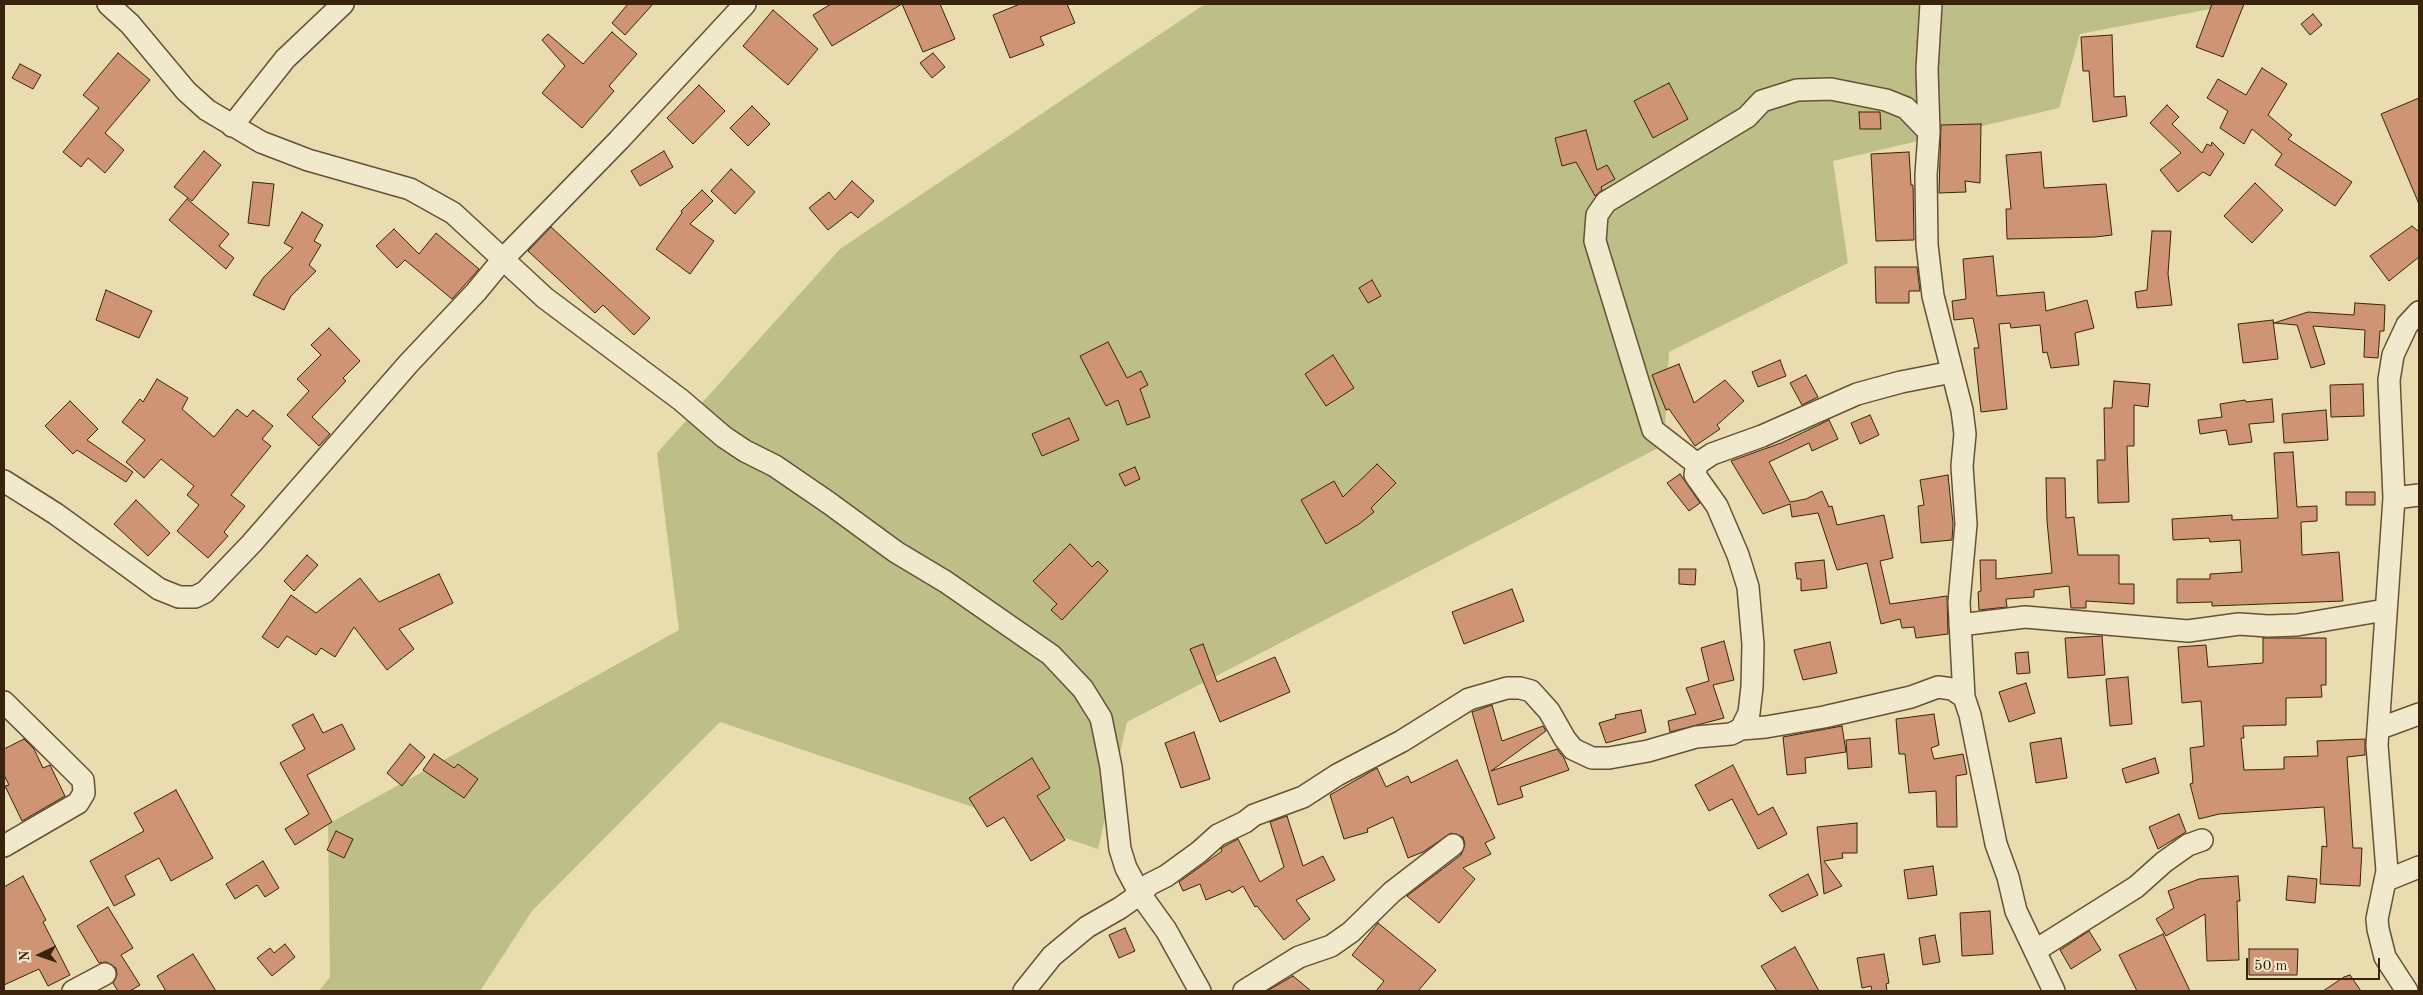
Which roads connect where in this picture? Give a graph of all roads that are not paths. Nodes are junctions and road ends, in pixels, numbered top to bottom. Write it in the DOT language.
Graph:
graph roads {
  1 [pos="108,4"];
  2 [pos="343,4"];
  3 [pos="745,4"];
  4 [pos="1932,4"];
  5 [pos="232,126"];
  6 [pos="1929,132"];
  7 [pos="504,258"];
  8 [pos="2419,312"];
  9 [pos="1952,372"];
  10 [pos="1697,464"];
  11 [pos="4,481"];
  12 [pos="2419,495"];
  13 [pos="2394,498"];
  14 [pos="2385,610"];
  15 [pos="1960,625"];
  16 [pos="1964,696"];
  17 [pos="4,702"];
  18 [pos="2419,714"];
  19 [pos="1741,729"];
  20 [pos="2378,729"];
  21 [pos="2202,840"];
  22 [pos="1453,845"];
  23 [pos="4,846"];
  24 [pos="2419,867"];
  25 [pos="2387,880"];
  26 [pos="1140,894"];
  27 [pos="2036,950"];
  28 [pos="105,974"];
  29 [pos="73,991"];
  30 [pos="1024,991"];
  31 [pos="1200,991"];
  32 [pos="1244,991"];
  33 [pos="2054,991"];
  34 [pos="2408,991"];
  1 -- 5 [label="street"];
  2 -- 5 [label="street"];
  3 -- 7 [label="street"];
  4 -- 6 [label="street"];
  5 -- 7 [label="street"];
  6 -- 9 [label="street"];
  6 -- 10 [label="street"];
  7 -- 11 [label="street"];
  7 -- 26 [label="street"];
  8 -- 13 [label="street"];
  9 -- 10 [label="street"];
  9 -- 15 [label="street"];
  10 -- 19 [label="street"];
  12 -- 13 [label="street"];
  13 -- 14 [label="street"];
  14 -- 15 [label="street"];
  14 -- 20 [label="street"];
  15 -- 16 [label="street"];
  16 -- 19 [label="street"];
  16 -- 27 [label="street"];
  17 -- 23 [label="street"];
  18 -- 20 [label="street"];
  19 -- 26 [label="street"];
  20 -- 25 [label="street"];
  21 -- 27 [label="street"];
  22 -- 32 [label="street"];
  24 -- 25 [label="street"];
  25 -- 34 [label="street"];
  26 -- 30 [label="street"];
  26 -- 31 [label="street"];
  27 -- 33 [label="street"];
  28 -- 29 [label="street"];
}
